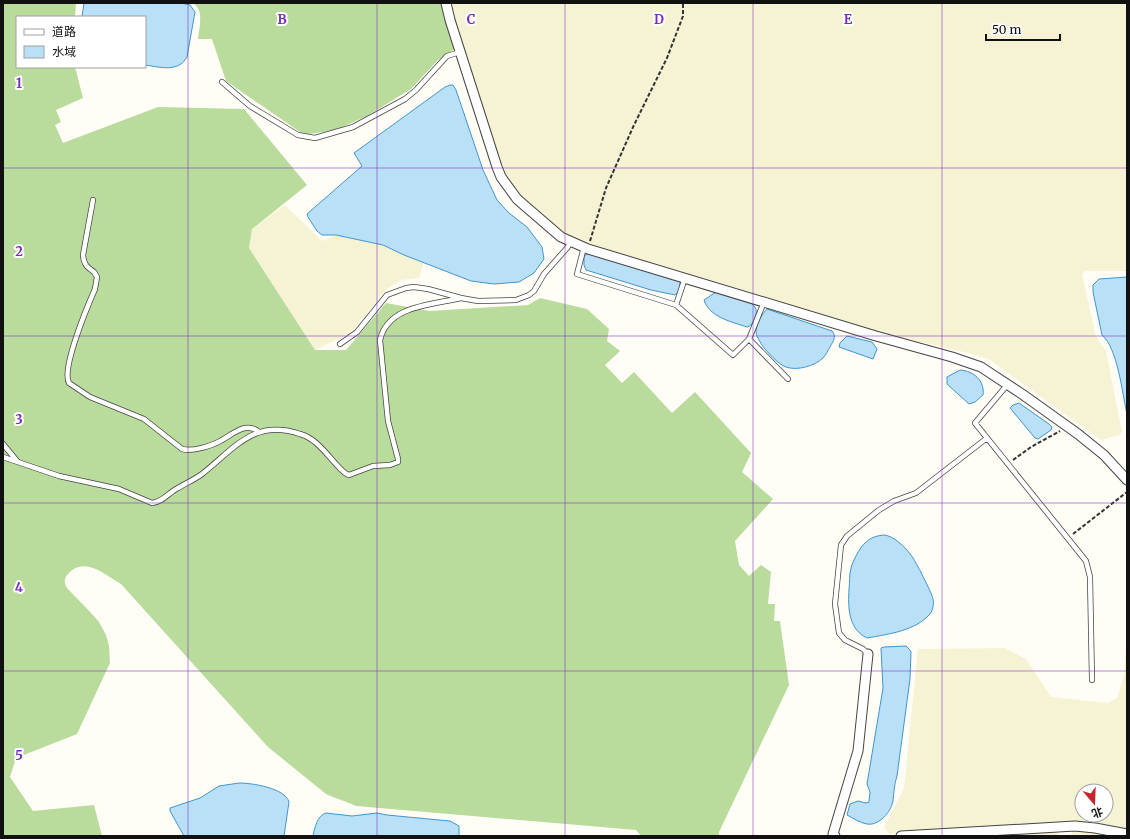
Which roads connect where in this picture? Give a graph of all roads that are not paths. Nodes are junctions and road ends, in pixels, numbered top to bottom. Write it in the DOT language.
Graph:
graph roads {
  1 [pos="446,3"];
  2 [pos="460,52"];
  3 [pos="222,82"];
  4 [pos="93,200"];
  5 [pos="570,242"];
  6 [pos="586,248"];
  7 [pos="685,278"];
  8 [pos="461,298"];
  9 [pos="764,302"];
  10 [pos="676,304"];
  11 [pos="749,339"];
  12 [pos="340,344"];
  13 [pos="788,379"];
  14 [pos="1008,384"];
  15 [pos="259,432"];
  16 [pos="987,438"];
  17 [pos="3,444"];
  18 [pos="3,457"];
  19 [pos="18,461"];
  20 [pos="1127,480"];
  21 [pos="868,654"];
  22 [pos="1092,680"];
  23 [pos="1070,826"];
  24 [pos="1127,834"];
  25 [pos="835,836"];
  26 [pos="901,836"];
  27 [pos="1066,836"];
  1 -- 2 [label="street"];
  2 -- 3 [label="lane"];
  2 -- 5 [label="street"];
  4 -- 15 [label="lane"];
  5 -- 6 [label="street"];
  5 -- 8 [label="lane"];
  6 -- 7 [label="street"];
  6 -- 10 [label="lane"];
  7 -- 9 [label="street"];
  7 -- 10 [label="lane"];
  8 -- 12 [label="lane"];
  8 -- 15 [label="lane"];
  9 -- 11 [label="lane"];
  9 -- 14 [label="street"];
  10 -- 11 [label="lane"];
  11 -- 13 [label="lane"];
  14 -- 16 [label="lane"];
  14 -- 20 [label="street"];
  15 -- 19 [label="lane"];
  16 -- 21 [label="lane"];
  16 -- 22 [label="lane"];
  17 -- 19 [label="lane"];
  18 -- 19 [label="lane"];
  21 -- 25 [label="street"];
  23 -- 24 [label="street"];
  23 -- 26 [label="street"];
  23 -- 27 [label="street"];
}
